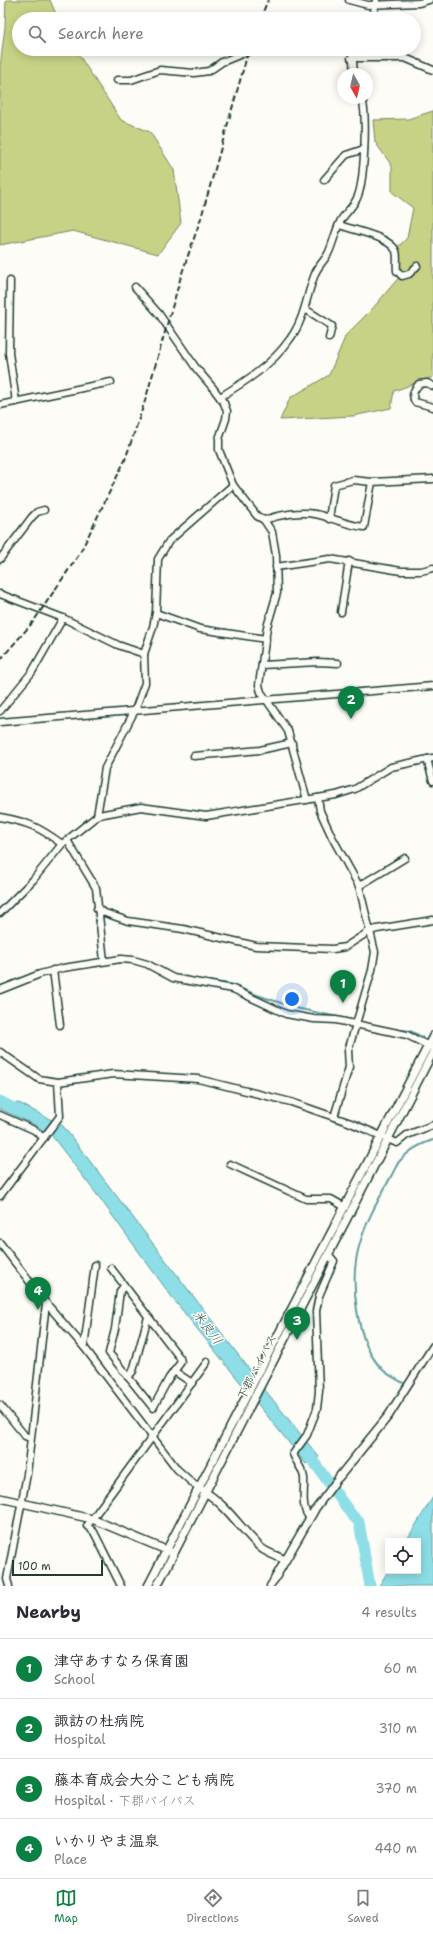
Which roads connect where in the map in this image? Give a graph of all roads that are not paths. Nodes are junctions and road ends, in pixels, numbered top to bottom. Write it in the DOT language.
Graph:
graph roads {
  1 [pos="349,0"];
  2 [pos="428,0"];
  3 [pos="376,2"];
  4 [pos="374,12"];
  5 [pos="237,56"];
  6 [pos="351,58"];
  7 [pos="353,68"];
  8 [pos="433,70"];
  9 [pos="117,80"];
  10 [pos="364,104"];
  11 [pos="364,149"];
  12 [pos="324,180"];
  13 [pos="339,225"];
  14 [pos="417,266"];
  15 [pos="10,281"];
  16 [pos="136,287"];
  17 [pos="305,309"];
  18 [pos="329,338"];
  19 [pos="111,382"];
  20 [pos="433,386"];
  21 [pos="220,397"];
  22 [pos="16,402"];
  23 [pos="0,405"];
  24 [pos="433,407"];
  25 [pos="433,479"];
  26 [pos="372,482"];
  27 [pos="233,485"];
  28 [pos="44,510"];
  29 [pos="329,519"];
  30 [pos="264,520"];
  31 [pos="0,559"];
  32 [pos="349,561"];
  33 [pos="276,566"];
  34 [pos="433,568"];
  35 [pos="0,594"];
  36 [pos="341,612"];
  37 [pos="156,613"];
  38 [pos="63,618"];
  39 [pos="266,639"];
  40 [pos="144,654"];
  41 [pos="338,664"];
  42 [pos="262,665"];
  43 [pos="433,686"];
  44 [pos="266,700"];
  45 [pos="135,710"];
  46 [pos="0,711"];
  47 [pos="0,722"];
  48 [pos="292,743"];
  49 [pos="194,756"];
  50 [pos="430,758"];
  51 [pos="433,781"];
  52 [pos="318,798"];
  53 [pos="307,800"];
  54 [pos="97,816"];
  55 [pos="0,817"];
  56 [pos="65,842"];
  57 [pos="405,858"];
  58 [pos="359,886"];
  59 [pos="97,909"];
  60 [pos="0,913"];
  61 [pos="433,920"];
  62 [pos="370,931"];
  63 [pos="104,961"];
  64 [pos="53,970"];
  65 [pos="0,990"];
  66 [pos="356,1021"];
  67 [pos="60,1025"];
  68 [pos="433,1036"];
  69 [pos="431,1046"];
  70 [pos="0,1052"];
  71 [pos="433,1052"];
  72 [pos="58,1082"];
  73 [pos="0,1115"];
  74 [pos="334,1117"];
  75 [pos="433,1125"];
  76 [pos="44,1138"];
  77 [pos="384,1138"];
  78 [pos="230,1164"];
  79 [pos="0,1196"];
  80 [pos="345,1206"];
  81 [pos="0,1243"];
  82 [pos="328,1254"];
  83 [pos="95,1265"];
  84 [pos="110,1268"];
  85 [pos="124,1286"];
  86 [pos="46,1303"];
  87 [pos="148,1317"];
  88 [pos="433,1346"];
  89 [pos="84,1347"];
  90 [pos="207,1362"];
  91 [pos="174,1371"];
  92 [pos="261,1376"];
  93 [pos="128,1377"];
  94 [pos="192,1383"];
  95 [pos="399,1399"];
  96 [pos="0,1405"];
  97 [pos="30,1438"];
  98 [pos="152,1438"];
  99 [pos="339,1477"];
  100 [pos="201,1490"];
  101 [pos="0,1498"];
  102 [pos="21,1502"];
  103 [pos="314,1511"];
  104 [pos="310,1518"];
  105 [pos="92,1519"];
  106 [pos="170,1551"];
  107 [pos="285,1560"];
  108 [pos="272,1583"];
  109 [pos="9,1586"];
  110 [pos="121,1586"];
  111 [pos="148,1586"];
  112 [pos="157,1586"];
  1 -- 3 [label="street"];
  2 -- 3 [label="street"];
  3 -- 4 [label="street"];
  5 -- 9 [label="street"];
  6 -- 7 [label="street"];
  6 -- 8 [label="street"];
  10 -- 11 [label="street"];
  11 -- 12 [label="street"];
  11 -- 13 [label="street"];
  13 -- 14 [label="street"];
  13 -- 17 [label="street"];
  15 -- 22 [label="street"];
  16 -- 21 [label="street"];
  17 -- 18 [label="street"];
  17 -- 21 [label="street"];
  19 -- 22 [label="street"];
  20 -- 24 [label="street"];
  21 -- 27 [label="street"];
  22 -- 23 [label="street"];
  25 -- 26 [label="street"];
  26 -- 29 [label="street"];
  26 -- 29 [label="street"];
  27 -- 30 [label="street"];
  27 -- 37 [label="street"];
  28 -- 31 [label="street"];
  29 -- 30 [label="street"];
  30 -- 33 [label="street"];
  32 -- 33 [label="street"];
  32 -- 34 [label="street"];
  32 -- 36 [label="street"];
  33 -- 39 [label="street"];
  35 -- 38 [label="street"];
  37 -- 39 [label="street"];
  37 -- 40 [label="street"];
  38 -- 40 [label="street"];
  38 -- 46 [label="street"];
  39 -- 42 [label="street"];
  40 -- 45 [label="street"];
  41 -- 42 [label="street"];
  42 -- 44 [label="street"];
  43 -- 44 [label="street"];
  44 -- 45 [label="street"];
  44 -- 48 [label="street"];
  45 -- 47 [label="street"];
  45 -- 54 [label="street"];
  48 -- 49 [label="street"];
  48 -- 53 [label="street"];
  50 -- 51 [label="street"];
  50 -- 52 [label="street"];
  52 -- 53 [label="street"];
  52 -- 58 [label="street"];
  53 -- 54 [label="street"];
  54 -- 56 [label="street"];
  55 -- 56 [label="street"];
  56 -- 59 [label="street"];
  56 -- 60 [label="street"];
  57 -- 58 [label="street"];
  58 -- 62 [label="street"];
  59 -- 62 [label="street"];
  59 -- 63 [label="street"];
  61 -- 62 [label="street"];
  62 -- 66 [label="street"];
  63 -- 64 [label="street"];
  63 -- 66 [label="street"];
  64 -- 65 [label="street"];
  64 -- 67 [label="street"];
  66 -- 69 [label="street"];
  66 -- 74 [label="street"];
  68 -- 69 [label="street"];
  69 -- 77 [label="street"];
  70 -- 72 [label="street"];
  71 -- 77 [label="street, 下郡バイパス"];
  72 -- 74 [label="street"];
  72 -- 76 [label="street"];
  73 -- 76 [label="street"];
  74 -- 77 [label="street"];
  75 -- 77 [label="street"];
  76 -- 79 [label="street"];
  77 -- 80 [label="street"];
  77 -- 82 [label="street, 下郡バイパス"];
  78 -- 80 [label="street"];
  80 -- 92 [label="street"];
  81 -- 86 [label="street"];
  82 -- 92 [label="street, 下郡バイパス"];
  82 -- 104 [label="street"];
  83 -- 89 [label="street"];
  84 -- 85 [label="street"];
  85 -- 87 [label="street"];
  85 -- 93 [label="street"];
  86 -- 89 [label="street"];
  86 -- 97 [label="street"];
  87 -- 91 [label="street"];
  87 -- 93 [label="street"];
  88 -- 95 [label="street"];
  89 -- 98 [label="street"];
  90 -- 94 [label="street"];
  91 -- 93 [label="street"];
  91 -- 94 [label="street"];
  92 -- 100 [label="street, 下郡バイパス"];
  94 -- 98 [label="street"];
  95 -- 99 [label="street"];
  96 -- 97 [label="street"];
  97 -- 102 [label="street"];
  98 -- 100 [label="street"];
  98 -- 105 [label="street"];
  99 -- 103 [label="street"];
  100 -- 106 [label="street, 下郡バイパス"];
  100 -- 107 [label="street"];
  101 -- 102 [label="street"];
  102 -- 105 [label="street"];
  102 -- 109 [label="street"];
  103 -- 104 [label="street"];
  104 -- 107 [label="street"];
  105 -- 106 [label="street"];
  105 -- 110 [label="street"];
  106 -- 111 [label="street, 下郡バイパス"];
  106 -- 112 [label="street, 下郡バイパス"];
  107 -- 108 [label="street"];
}
